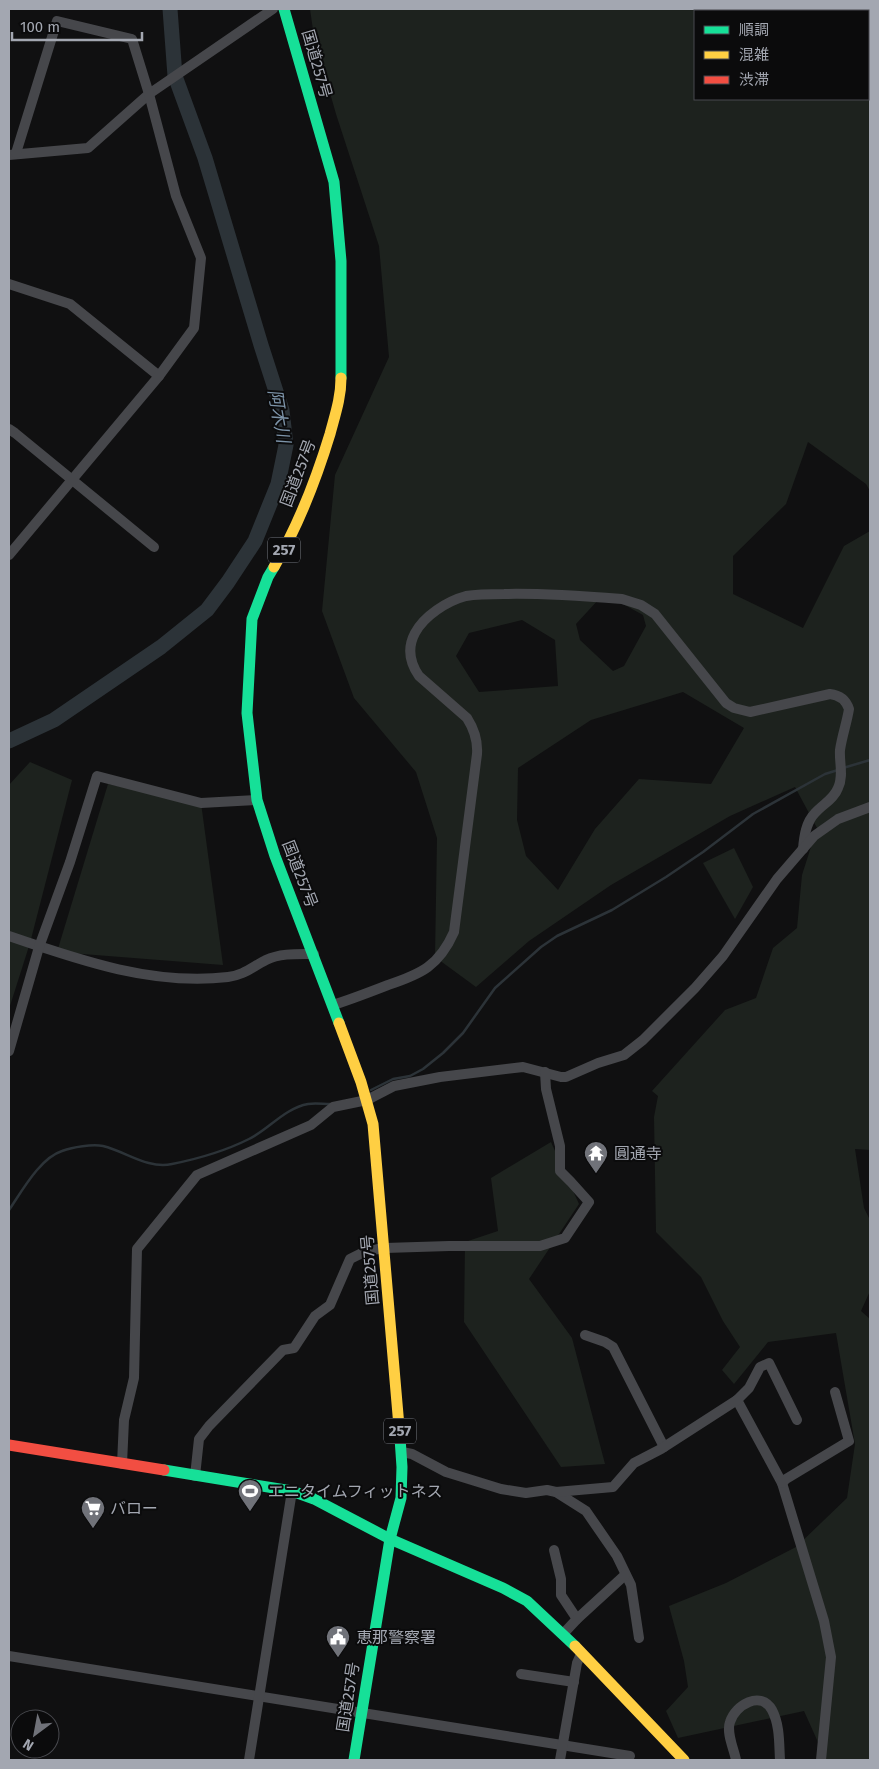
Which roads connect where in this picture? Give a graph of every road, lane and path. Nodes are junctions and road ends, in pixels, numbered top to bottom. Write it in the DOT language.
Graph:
graph roads {
  1 [pos="273,9"];
  2 [pos="284,9"];
  3 [pos="149,94"];
  4 [pos="12,154"];
  5 [pos="9,284"];
  6 [pos="158,376"];
  7 [pos="9,430"];
  8 [pos="73,479"];
  9 [pos="154,547"];
  10 [pos="9,555"];
  11 [pos="256,800"];
  12 [pos="870,807"];
  13 [pos="803,848"];
  14 [pos="9,936"];
  15 [pos="39,947"];
  16 [pos="314,954"];
  17 [pos="333,1005"];
  18 [pos="9,1051"];
  19 [pos="544,1072"];
  20 [pos="367,1100"];
  21 [pos="385,1248"];
  22 [pos="585,1335"];
  23 [pos="835,1392"];
  24 [pos="737,1400"];
  25 [pos="797,1420"];
  26 [pos="9,1445"];
  27 [pos="664,1447"];
  28 [pos="402,1452"];
  29 [pos="122,1464"];
  30 [pos="195,1476"];
  31 [pos="782,1483"];
  32 [pos="292,1492"];
  33 [pos="556,1492"];
  34 [pos="390,1539"];
  35 [pos="554,1550"];
  36 [pos="625,1575"];
  37 [pos="577,1619"];
  38 [pos="562,1634"];
  39 [pos="639,1638"];
  40 [pos="581,1654"];
  41 [pos="9,1656"];
  42 [pos="521,1674"];
  43 [pos="574,1682"];
  44 [pos="260,1696"];
  45 [pos="361,1712"];
  46 [pos="563,1744"];
  47 [pos="630,1756"];
  48 [pos="249,1760"];
  49 [pos="354,1760"];
  50 [pos="560,1760"];
  51 [pos="684,1760"];
  52 [pos="736,1760"];
  53 [pos="780,1760"];
  54 [pos="821,1760"];
  1 -- 3 [label="street"];
  2 -- 11 [label="main road, 国道257号 / 257"];
  3 -- 4 [label="street"];
  3 -- 4 [label="street"];
  3 -- 6 [label="street"];
  5 -- 6 [label="street"];
  6 -- 8 [label="street"];
  7 -- 8 [label="street"];
  8 -- 9 [label="street"];
  8 -- 10 [label="street"];
  11 -- 15 [label="street"];
  11 -- 16 [label="main road, 国道257号 / 257"];
  12 -- 13 [label="street"];
  13 -- 17 [label="street"];
  13 -- 19 [label="street"];
  14 -- 15 [label="street"];
  15 -- 16 [label="street"];
  15 -- 18 [label="street"];
  16 -- 17 [label="main road, 国道257号 / 257"];
  17 -- 20 [label="main road, 国道257号 / 257"];
  19 -- 20 [label="street"];
  19 -- 21 [label="street"];
  20 -- 21 [label="main road, 国道257号 / 257"];
  20 -- 29 [label="street"];
  21 -- 28 [label="main road, 国道257号 / 257"];
  21 -- 30 [label="street"];
  22 -- 27 [label="street"];
  23 -- 31 [label="street"];
  24 -- 25 [label="street"];
  24 -- 27 [label="street"];
  24 -- 31 [label="street"];
  26 -- 29 [label="main road"];
  27 -- 33 [label="street"];
  28 -- 33 [label="street"];
  28 -- 34 [label="main road, 国道257号 / 257"];
  29 -- 30 [label="main road"];
  30 -- 32 [label="main road"];
  31 -- 54 [label="street"];
  32 -- 34 [label="main road"];
  32 -- 44 [label="street"];
  33 -- 36 [label="street"];
  34 -- 38 [label="main road"];
  34 -- 45 [label="main road, 国道257号 / 257"];
  35 -- 37 [label="street"];
  36 -- 37 [label="street"];
  36 -- 39 [label="street"];
  37 -- 38 [label="street"];
  38 -- 40 [label="main road"];
  40 -- 43 [label="street"];
  40 -- 51 [label="main road"];
  41 -- 44 [label="street"];
  42 -- 43 [label="street"];
  43 -- 46 [label="street"];
  44 -- 45 [label="street"];
  44 -- 48 [label="street"];
  45 -- 46 [label="street"];
  45 -- 49 [label="main road, 国道257号 / 257"];
  46 -- 47 [label="street"];
  46 -- 50 [label="street"];
  52 -- 53 [label="street"];
}
